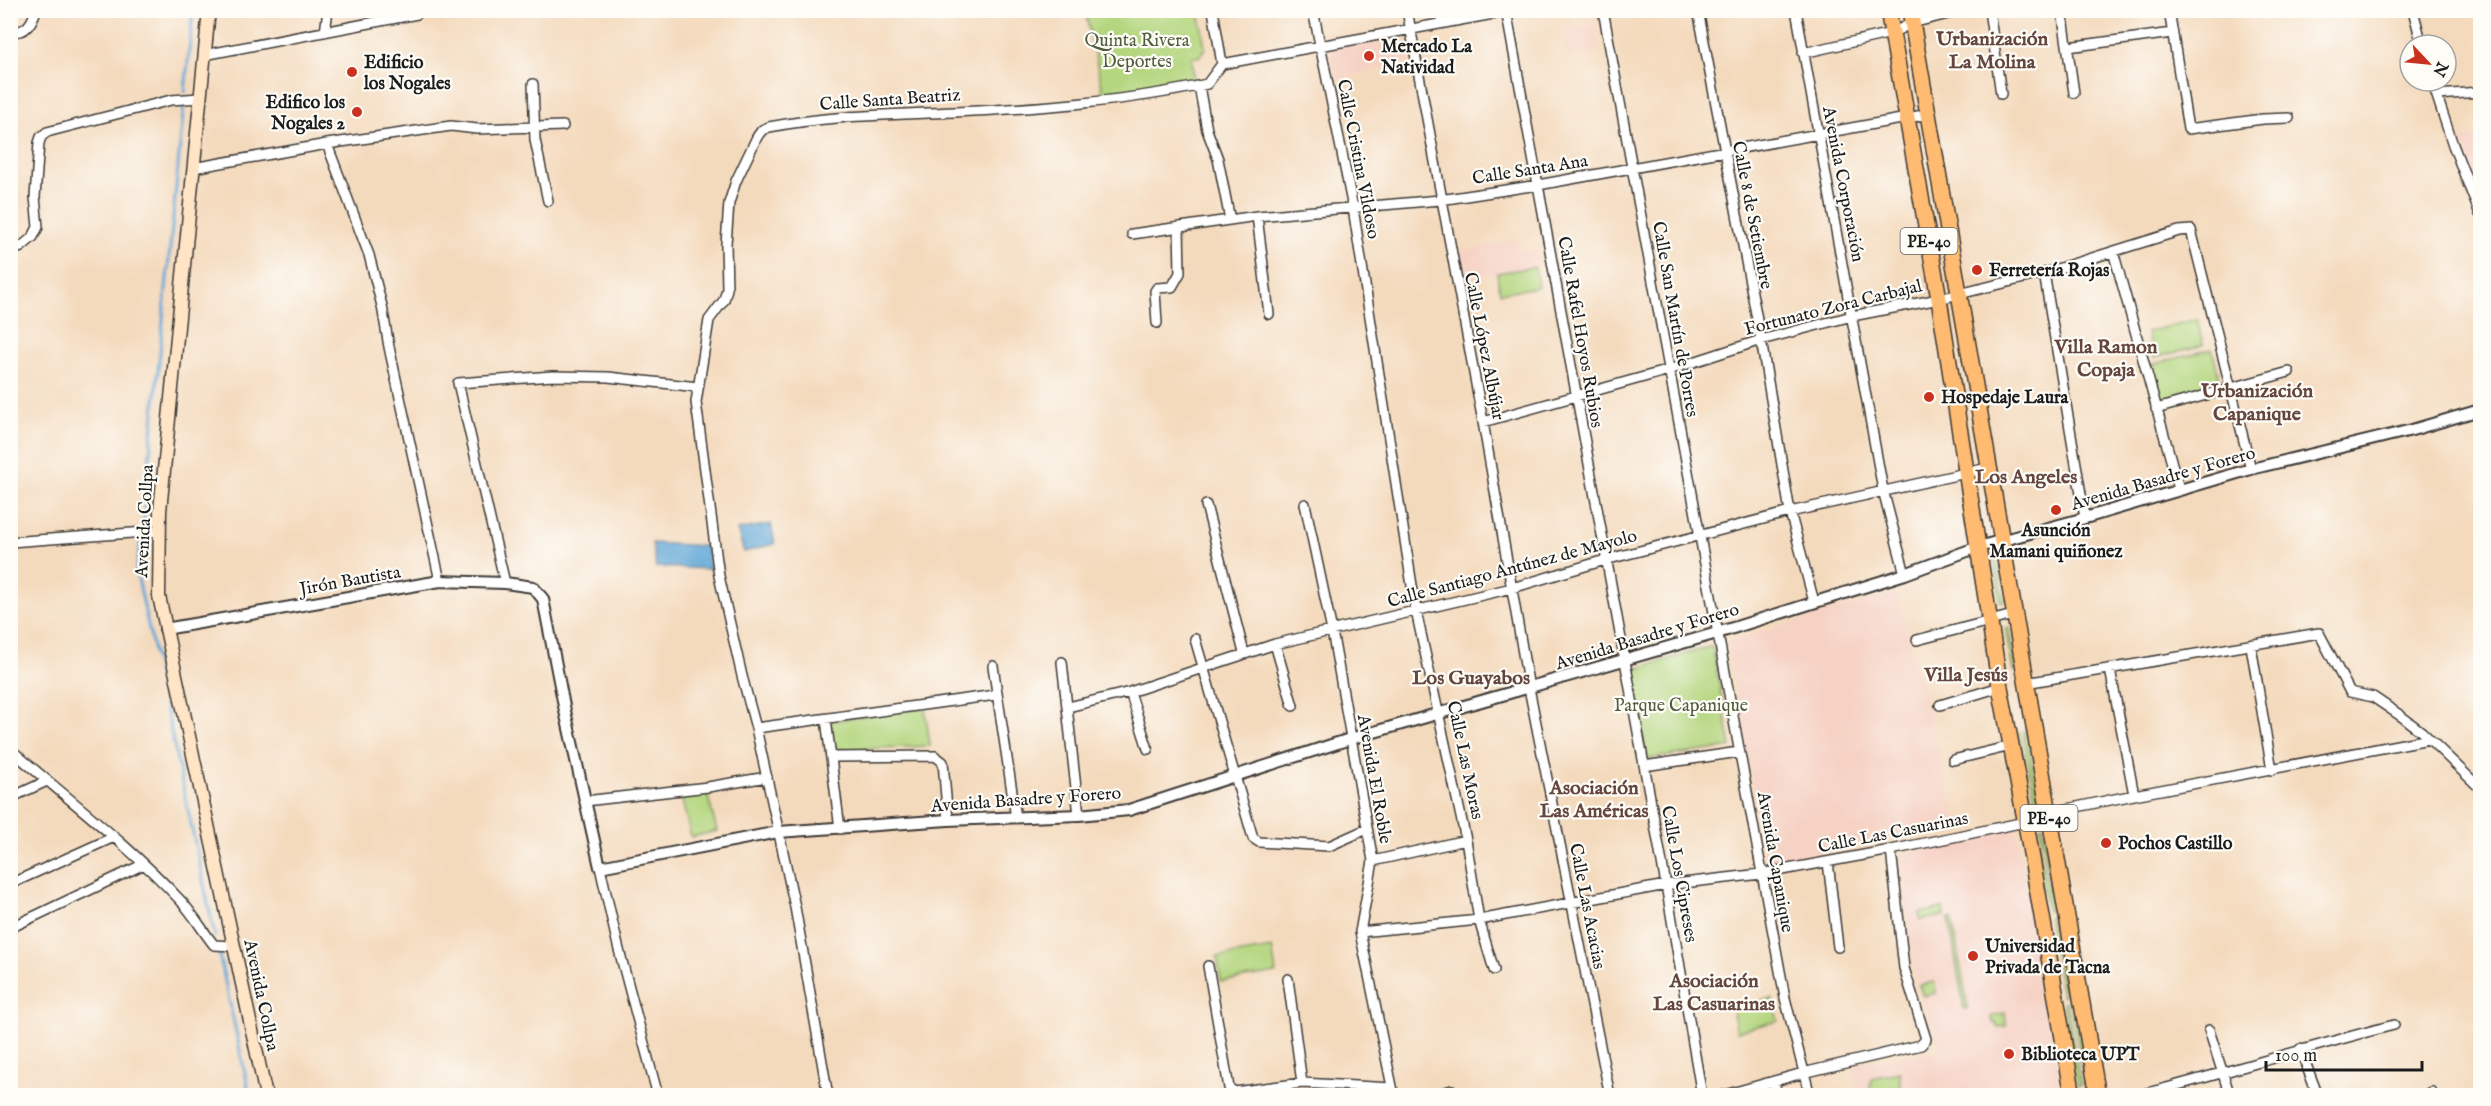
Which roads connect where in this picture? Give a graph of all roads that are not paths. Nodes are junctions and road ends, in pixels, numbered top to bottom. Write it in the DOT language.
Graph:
graph roads {
  1 [pos="36,10"];
  2 [pos="209,10"];
  3 [pos="328,10"];
  4 [pos="1213,10"];
  5 [pos="1313,10"];
  6 [pos="1407,10"];
  7 [pos="1603,10"];
  8 [pos="1698,10"];
  9 [pos="1796,10"];
  10 [pos="1888,10"];
  11 [pos="1964,10"];
  12 [pos="1989,10"];
  13 [pos="2062,10"];
  14 [pos="2169,10"];
  15 [pos="2414,10"];
  16 [pos="1509,11"];
  17 [pos="417,14"];
  18 [pos="1911,17"];
  19 [pos="1410,28"];
  20 [pos="10,31"];
  21 [pos="326,32"];
  22 [pos="1892,33"];
  23 [pos="2172,33"];
  24 [pos="2419,33"];
  25 [pos="1320,45"];
  26 [pos="2068,47"];
  27 [pos="1803,53"];
  28 [pos="204,55"];
  29 [pos="1222,64"];
  30 [pos="533,84"];
  31 [pos="1199,86"];
  32 [pos="2481,92"];
  33 [pos="2074,93"];
  34 [pos="2001,94"];
  35 [pos="2437,95"];
  36 [pos="200,98"];
  37 [pos="1929,114"];
  38 [pos="1908,118"];
  39 [pos="2289,118"];
  40 [pos="563,126"];
  41 [pos="534,127"];
  42 [pos="1818,136"];
  43 [pos="327,144"];
  44 [pos="1724,151"];
  45 [pos="193,168"];
  46 [pos="1632,169"];
  47 [pos="1538,185"];
  48 [pos="1440,200"];
  49 [pos="548,201"];
  50 [pos="1353,208"];
  51 [pos="2481,214"];
  52 [pos="1257,216"];
  53 [pos="1230,220"];
  54 [pos="1179,227"];
  55 [pos="1132,234"];
  56 [pos="10,251"];
  57 [pos="2113,251"];
  58 [pos="2044,273"];
  59 [pos="1959,292"];
  60 [pos="1939,299"];
  61 [pos="1269,314"];
  62 [pos="1852,316"];
  63 [pos="1157,323"];
  64 [pos="1761,340"];
  65 [pos="1669,370"];
  66 [pos="2289,372"];
  67 [pos="698,387"];
  68 [pos="2231,389"];
  69 [pos="1575,396"];
  70 [pos="2156,409"];
  71 [pos="2481,410"];
  72 [pos="1483,422"];
  73 [pos="1988,468"];
  74 [pos="2251,469"];
  75 [pos="1967,472"];
  76 [pos="2180,489"];
  77 [pos="1883,490"];
  78 [pos="1305,504"];
  79 [pos="1206,505"];
  80 [pos="1790,512"];
  81 [pos="2085,518"];
  82 [pos="1401,521"];
  83 [pos="159,531"];
  84 [pos="1700,536"];
  85 [pos="2000,540"];
  86 [pos="10,542"];
  87 [pos="1978,546"];
  88 [pos="1605,560"];
  89 [pos="1905,574"];
  90 [pos="440,581"];
  91 [pos="504,583"];
  92 [pos="1512,588"];
  93 [pos="1814,602"];
  94 [pos="1416,611"];
  95 [pos="2013,615"];
  96 [pos="1990,621"];
  97 [pos="165,629"];
  98 [pos="1332,631"];
  99 [pos="1717,633"];
  100 [pos="1195,639"];
  101 [pos="1917,640"];
  102 [pos="1275,644"];
  103 [pos="2251,646"];
  104 [pos="1244,653"];
  105 [pos="1624,660"];
  106 [pos="1062,662"];
  107 [pos="993,666"];
  108 [pos="1203,667"];
  109 [pos="2110,669"];
  110 [pos="2025,683"];
  111 [pos="2000,687"];
  112 [pos="1529,688"];
  113 [pos="1130,692"];
  114 [pos="996,695"];
  115 [pos="1940,705"];
  116 [pos="1293,706"];
  117 [pos="1068,707"];
  118 [pos="1439,714"];
  119 [pos="2031,714"];
  120 [pos="826,719"];
  121 [pos="2007,719"];
  122 [pos="756,728"];
  123 [pos="1350,739"];
  124 [pos="2429,739"];
  125 [pos="2011,746"];
  126 [pos="10,749"];
  127 [pos="1148,749"];
  128 [pos="1739,753"];
  129 [pos="831,758"];
  130 [pos="1953,760"];
  131 [pos="1644,766"];
  132 [pos="2272,770"];
  133 [pos="767,777"];
  134 [pos="1235,777"];
  135 [pos="47,781"];
  136 [pos="2481,788"];
  137 [pos="2134,795"];
  138 [pos="10,798"];
  139 [pos="585,801"];
  140 [pos="2048,813"];
  141 [pos="1079,815"];
  142 [pos="1016,818"];
  143 [pos="948,820"];
  144 [pos="2025,822"];
  145 [pos="840,829"];
  146 [pos="1367,829"];
  147 [pos="778,832"];
  148 [pos="114,837"];
  149 [pos="1466,840"];
  150 [pos="1891,850"];
  151 [pos="1372,861"];
  152 [pos="1828,862"];
  153 [pos="144,864"];
  154 [pos="600,867"];
  155 [pos="1761,874"];
  156 [pos="10,884"];
  157 [pos="1666,885"];
  158 [pos="1570,903"];
  159 [pos="1479,920"];
  160 [pos="10,928"];
  161 [pos="1360,932"];
  162 [pos="233,946"];
  163 [pos="1838,947"];
  164 [pos="1208,966"];
  165 [pos="1494,970"];
  166 [pos="1288,979"];
  167 [pos="2394,1025"];
  168 [pos="2209,1030"];
  169 [pos="2300,1049"];
  170 [pos="1803,1072"];
  171 [pos="2223,1074"];
  172 [pos="1774,1081"];
  173 [pos="1302,1083"];
  174 [pos="1452,1090"];
  175 [pos="1393,1092"];
  176 [pos="266,1095"];
  177 [pos="658,1095"];
  178 [pos="828,1095"];
  179 [pos="1431,1095"];
  180 [pos="1610,1095"];
  181 [pos="1702,1095"];
  182 [pos="1721,1095"];
  183 [pos="1777,1095"];
  184 [pos="1809,1095"];
  185 [pos="2073,1095"];
  186 [pos="2098,1095"];
  187 [pos="2136,1095"];
  188 [pos="2230,1095"];
  189 [pos="2318,1095"];
  1 -- 20 [label="street"];
  2 -- 28 [label="main road, Avenida Collpa"];
  3 -- 21 [label="street"];
  4 -- 29 [label="street"];
  5 -- 25 [label="street, Calle Cristina Vildoso"];
  6 -- 19 [label="street, Calle López Albújar"];
  7 -- 46 [label="street, Calle San Martín de Porres"];
  8 -- 44 [label="street, Calle 8 de Setiembre"];
  9 -- 27 [label="street, Avenida Corporación"];
  10 -- 22 [label="highway, PE-40"];
  11 -- 18 [label="street"];
  12 -- 34 [label="street"];
  13 -- 26 [label="street"];
  14 -- 23 [label="street"];
  15 -- 24 [label="street"];
  16 -- 19 [label="street"];
  16 -- 47 [label="street, Calle Rafel Hoyos Rubios"];
  17 -- 21 [label="street"];
  18 -- 22 [label="street"];
  18 -- 37 [label="highway, PE-40"];
  19 -- 25 [label="street"];
  19 -- 48 [label="street, Calle López Albújar"];
  21 -- 28 [label="street"];
  22 -- 27 [label="street"];
  22 -- 38 [label="highway, PE-40"];
  23 -- 26 [label="street"];
  23 -- 39 [label="street"];
  25 -- 29 [label="street"];
  25 -- 50 [label="street, Calle Cristina Vildoso"];
  26 -- 33 [label="street"];
  27 -- 42 [label="street, Avenida Corporación"];
  28 -- 36 [label="main road, Avenida Collpa"];
  29 -- 31 [label="street"];
  30 -- 41 [label="street"];
  31 -- 53 [label="street"];
  31 -- 67 [label="street, Calle Santa Beatriz"];
  32 -- 35 [label="street"];
  35 -- 51 [label="street"];
  36 -- 45 [label="main road, Avenida Collpa"];
  36 -- 56 [label="street"];
  37 -- 38 [label="street, Calle Santa Ana"];
  37 -- 59 [label="highway, PE-40"];
  38 -- 42 [label="street, Calle Santa Ana"];
  38 -- 60 [label="highway, PE-40"];
  40 -- 41 [label="street"];
  41 -- 43 [label="street"];
  41 -- 49 [label="street"];
  42 -- 44 [label="street, Calle Santa Ana"];
  42 -- 62 [label="street, Avenida Corporación"];
  43 -- 45 [label="street"];
  43 -- 90 [label="street"];
  44 -- 46 [label="street, Calle Santa Ana"];
  44 -- 64 [label="street, Calle 8 de Setiembre"];
  45 -- 83 [label="main road, Avenida Collpa"];
  46 -- 47 [label="street, Calle Santa Ana"];
  46 -- 65 [label="street, Calle San Martín de Porres"];
  47 -- 48 [label="street, Calle Santa Ana"];
  47 -- 69 [label="street, Calle Rafel Hoyos Rubios"];
  48 -- 50 [label="street, Calle Santa Ana"];
  48 -- 72 [label="street, Calle López Albújar"];
  50 -- 52 [label="street, Calle Santa Ana"];
  50 -- 82 [label="street, Calle Cristina Vildoso"];
  52 -- 53 [label="street, Calle Santa Ana"];
  52 -- 61 [label="street"];
  53 -- 54 [label="street, Calle Santa Ana"];
  54 -- 55 [label="street, Calle Santa Ana"];
  54 -- 63 [label="street"];
  57 -- 58 [label="street, Fortunato Zora Carbajal"];
  57 -- 68 [label="street, Fortunato Zora Carbajal"];
  57 -- 70 [label="street"];
  58 -- 59 [label="street, Fortunato Zora Carbajal"];
  58 -- 81 [label="street"];
  59 -- 60 [label="street, Fortunato Zora Carbajal"];
  59 -- 73 [label="highway, PE-40"];
  60 -- 62 [label="street, Fortunato Zora Carbajal"];
  60 -- 75 [label="highway, PE-40"];
  62 -- 64 [label="street, Fortunato Zora Carbajal"];
  62 -- 77 [label="street, Avenida Corporación"];
  64 -- 65 [label="street, Fortunato Zora Carbajal"];
  64 -- 80 [label="street, Calle 8 de Setiembre"];
  65 -- 69 [label="street, Fortunato Zora Carbajal"];
  65 -- 84 [label="street, Calle San Martín de Porres"];
  66 -- 68 [label="street"];
  67 -- 91 [label="street"];
  67 -- 122 [label="street"];
  68 -- 70 [label="street"];
  68 -- 74 [label="street"];
  69 -- 72 [label="street, Fortunato Zora Carbajal"];
  69 -- 88 [label="street, Calle Rafel Hoyos Rubios"];
  70 -- 76 [label="street"];
  71 -- 74 [label="street, Avenida Basadre y Forero"];
  72 -- 92 [label="street, Calle López Albújar"];
  73 -- 75 [label="street, Calle Santiago Antúnez de Mayolo"];
  73 -- 85 [label="highway, PE-40"];
  74 -- 76 [label="street, Avenida Basadre y Forero"];
  75 -- 77 [label="street, Calle Santiago Antúnez de Mayolo"];
  75 -- 87 [label="highway, PE-40"];
  76 -- 81 [label="street, Avenida Basadre y Forero"];
  77 -- 80 [label="street, Calle Santiago Antúnez de Mayolo"];
  77 -- 89 [label="street, Avenida Corporación"];
  78 -- 98 [label="street, Avenida El Roble"];
  79 -- 104 [label="street"];
  80 -- 84 [label="street, Calle Santiago Antúnez de Mayolo"];
  80 -- 93 [label="street, Calle 8 de Setiembre"];
  81 -- 85 [label="street, Avenida Basadre y Forero"];
  82 -- 94 [label="street, Calle Las Moras"];
  83 -- 86 [label="street"];
  83 -- 97 [label="main road, Avenida Collpa"];
  84 -- 88 [label="street, Calle Santiago Antúnez de Mayolo"];
  84 -- 99 [label="street, Calle San Martín de Porres"];
  85 -- 87 [label="street, Avenida Basadre y Forero"];
  85 -- 95 [label="highway, PE-40"];
  87 -- 89 [label="street, Avenida Basadre y Forero"];
  87 -- 96 [label="highway, PE-40"];
  88 -- 92 [label="street, Calle Santiago Antúnez de Mayolo"];
  88 -- 105 [label="street, Calle Rafel Hoyos Rubios"];
  89 -- 93 [label="street, Avenida Basadre y Forero"];
  90 -- 91 [label="street, Jirón Bautista"];
  90 -- 97 [label="street, Jirón Bautista"];
  91 -- 139 [label="street, Jirón Bautista"];
  92 -- 94 [label="street, Calle Santiago Antúnez de Mayolo"];
  92 -- 112 [label="street, Calle López Albújar"];
  93 -- 99 [label="street, Avenida Basadre y Forero"];
  94 -- 98 [label="street, Calle Santiago Antúnez de Mayolo"];
  94 -- 118 [label="street, Calle Las Moras"];
  95 -- 96 [label="street"];
  95 -- 110 [label="highway, PE-40"];
  96 -- 101 [label="street"];
  96 -- 111 [label="highway, PE-40"];
  97 -- 162 [label="main road, Avenida Collpa"];
  98 -- 102 [label="street, Calle Santiago Antúnez de Mayolo"];
  98 -- 123 [label="street, Avenida El Roble"];
  99 -- 105 [label="street, Avenida Basadre y Forero"];
  99 -- 128 [label="street, Avenida Capanique"];
  100 -- 108 [label="street"];
  102 -- 104 [label="street, Calle Santiago Antúnez de Mayolo"];
  102 -- 116 [label="street"];
  103 -- 109 [label="street"];
  103 -- 124 [label="street"];
  103 -- 132 [label="street"];
  104 -- 108 [label="street, Calle Santiago Antúnez de Mayolo"];
  105 -- 112 [label="street, Avenida Basadre y Forero"];
  105 -- 131 [label="street, Calle Los Cipreses"];
  106 -- 117 [label="street"];
  107 -- 114 [label="street"];
  108 -- 113 [label="street, Calle Santiago Antúnez de Mayolo"];
  108 -- 134 [label="street"];
  109 -- 110 [label="street"];
  109 -- 137 [label="street"];
  110 -- 119 [label="highway, PE-40"];
  111 -- 115 [label="street"];
  111 -- 121 [label="highway, PE-40"];
  112 -- 118 [label="street, Avenida Basadre y Forero"];
  112 -- 158 [label="street, Calle Las Acacias"];
  113 -- 117 [label="street, Calle Santiago Antúnez de Mayolo"];
  113 -- 127 [label="street"];
  114 -- 120 [label="street"];
  114 -- 142 [label="street"];
  117 -- 141 [label="street"];
  118 -- 123 [label="street, Avenida Basadre y Forero"];
  118 -- 149 [label="street, Calle Las Moras"];
  119 -- 121 [label="highway"];
  119 -- 140 [label="highway, PE-40"];
  120 -- 122 [label="street"];
  120 -- 129 [label="street"];
  121 -- 125 [label="highway, PE-40"];
  122 -- 133 [label="street"];
  123 -- 134 [label="street, Avenida Basadre y Forero"];
  123 -- 146 [label="street, Avenida El Roble"];
  124 -- 132 [label="street, Calle Las Casuarinas"];
  124 -- 136 [label="street"];
  125 -- 130 [label="street"];
  125 -- 144 [label="highway, PE-40"];
  126 -- 135 [label="street"];
  128 -- 131 [label="street"];
  128 -- 155 [label="street, Avenida Capanique"];
  129 -- 143 [label="street"];
  129 -- 145 [label="street"];
  131 -- 157 [label="street, Calle Los Cipreses"];
  132 -- 137 [label="street, Calle Las Casuarinas"];
  133 -- 139 [label="street"];
  133 -- 147 [label="street"];
  134 -- 141 [label="street, Avenida Basadre y Forero"];
  134 -- 146 [label="street"];
  135 -- 138 [label="street"];
  135 -- 148 [label="street"];
  137 -- 140 [label="street, Calle Las Casuarinas"];
  139 -- 154 [label="street"];
  140 -- 144 [label="street, Calle Las Casuarinas"];
  140 -- 186 [label="highway, PE-40"];
  141 -- 142 [label="street, Avenida Basadre y Forero"];
  142 -- 143 [label="street, Avenida Basadre y Forero"];
  143 -- 145 [label="street, Avenida Basadre y Forero"];
  144 -- 150 [label="street, Calle Las Casuarinas"];
  144 -- 185 [label="highway, PE-40"];
  145 -- 147 [label="street, Avenida Basadre y Forero"];
  146 -- 151 [label="street, Avenida El Roble"];
  147 -- 154 [label="street, Avenida Basadre y Forero"];
  147 -- 178 [label="street"];
  148 -- 153 [label="street"];
  148 -- 156 [label="street"];
  149 -- 151 [label="street"];
  149 -- 159 [label="street, Calle Las Moras"];
  150 -- 152 [label="street, Calle Las Casuarinas"];
  150 -- 170 [label="street"];
  151 -- 161 [label="street, Avenida El Roble"];
  152 -- 155 [label="street, Calle Las Casuarinas"];
  152 -- 163 [label="street"];
  153 -- 160 [label="street"];
  153 -- 162 [label="street"];
  154 -- 177 [label="street"];
  155 -- 157 [label="street, Calle Las Casuarinas"];
  155 -- 170 [label="street, Avenida Capanique"];
  157 -- 158 [label="street, Calle Las Casuarinas"];
  157 -- 181 [label="street, Calle Los Cipreses"];
  158 -- 159 [label="street, Calle Las Casuarinas"];
  158 -- 180 [label="street, Calle Las Acacias"];
  159 -- 161 [label="street, Calle Las Casuarinas"];
  159 -- 165 [label="street, Calle Las Moras"];
  161 -- 175 [label="street, Avenida El Roble"];
  162 -- 176 [label="main road, Avenida Collpa"];
  164 -- 173 [label="street"];
  166 -- 173 [label="street"];
  167 -- 169 [label="street"];
  168 -- 171 [label="street"];
  169 -- 171 [label="street"];
  169 -- 189 [label="street"];
  170 -- 172 [label="street"];
  170 -- 184 [label="street, Avenida Capanique"];
  171 -- 187 [label="street"];
  171 -- 188 [label="street"];
  172 -- 182 [label="street"];
  172 -- 183 [label="street"];
  173 -- 175 [label="street"];
  174 -- 179 [label="street"];
}
